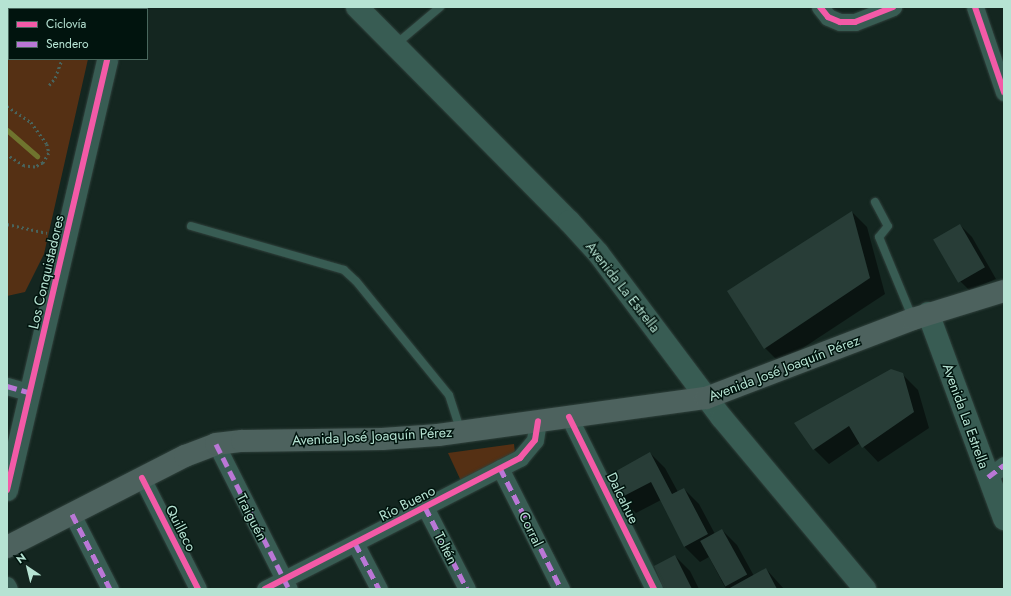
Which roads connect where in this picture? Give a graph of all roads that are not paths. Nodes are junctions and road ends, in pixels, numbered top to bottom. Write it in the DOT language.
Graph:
graph roads {
  1 [pos="357,7"];
  2 [pos="440,7"];
  3 [pos="820,7"];
  4 [pos="894,7"];
  5 [pos="975,7"];
  6 [pos="395,45"];
  7 [pos="107,60"];
  8 [pos="1004,92"];
  9 [pos="875,202"];
  10 [pos="191,226"];
  11 [pos="1004,291"];
  12 [pos="920,316"];
  13 [pos="7,386"];
  14 [pos="31,393"];
  15 [pos="706,398"];
  16 [pos="569,417"];
  17 [pos="538,421"];
  18 [pos="461,432"];
  19 [pos="216,444"];
  20 [pos="500,468"];
  21 [pos="996,471"];
  22 [pos="142,478"];
  23 [pos="7,490"];
  24 [pos="425,507"];
  25 [pos="72,514"];
  26 [pos="1004,519"];
  27 [pos="355,543"];
  28 [pos="7,546"];
  29 [pos="7,584"];
  30 [pos="286,584"];
  31 [pos="9,589"];
  32 [pos="110,589"];
  33 [pos="198,589"];
  34 [pos="265,589"];
  35 [pos="379,589"];
  36 [pos="467,589"];
  37 [pos="561,589"];
  38 [pos="654,589"];
  39 [pos="865,589"];
  1 -- 6 [label="main road, Avenida La Estrella"];
  2 -- 6 [label="lane"];
  3 -- 4 [label="street"];
  5 -- 8 [label="street"];
  6 -- 15 [label="main road, Avenida La Estrella"];
  7 -- 14 [label="street, Los Conquistadores"];
  9 -- 12 [label="lane"];
  10 -- 18 [label="lane"];
  11 -- 12 [label="main road, Avenida José Joaquín Pérez"];
  12 -- 15 [label="main road, Avenida José Joaquín Pérez"];
  12 -- 21 [label="main road, Avenida La Estrella"];
  13 -- 14 [label="street"];
  14 -- 23 [label="street, Los Conquistadores"];
  15 -- 16 [label="main road, Avenida José Joaquín Pérez"];
  15 -- 39 [label="main road, Avenida La Estrella"];
  16 -- 17 [label="main road, Avenida José Joaquín Pérez"];
  16 -- 38 [label="street, Dalcahue"];
  17 -- 18 [label="main road, Avenida José Joaquín Pérez"];
  17 -- 20 [label="street, Río Bueno"];
  18 -- 19 [label="main road, Avenida José Joaquín Pérez"];
  19 -- 22 [label="main road, Avenida José Joaquín Pérez"];
  19 -- 30 [label="street, Traiguén"];
  20 -- 24 [label="street, Río Bueno"];
  20 -- 37 [label="street, Corral"];
  21 -- 26 [label="main road, Avenida La Estrella"];
  22 -- 25 [label="main road, Avenida José Joaquín Pérez"];
  22 -- 33 [label="street, Quilleco"];
  24 -- 27 [label="street, Río Bueno"];
  24 -- 36 [label="street, Toltén"];
  25 -- 28 [label="main road, Avenida José Joaquín Pérez"];
  25 -- 32 [label="street"];
  27 -- 30 [label="street, Río Bueno"];
  27 -- 35 [label="street"];
  29 -- 31 [label="street"];
  30 -- 34 [label="street, Río Bueno"];
}
